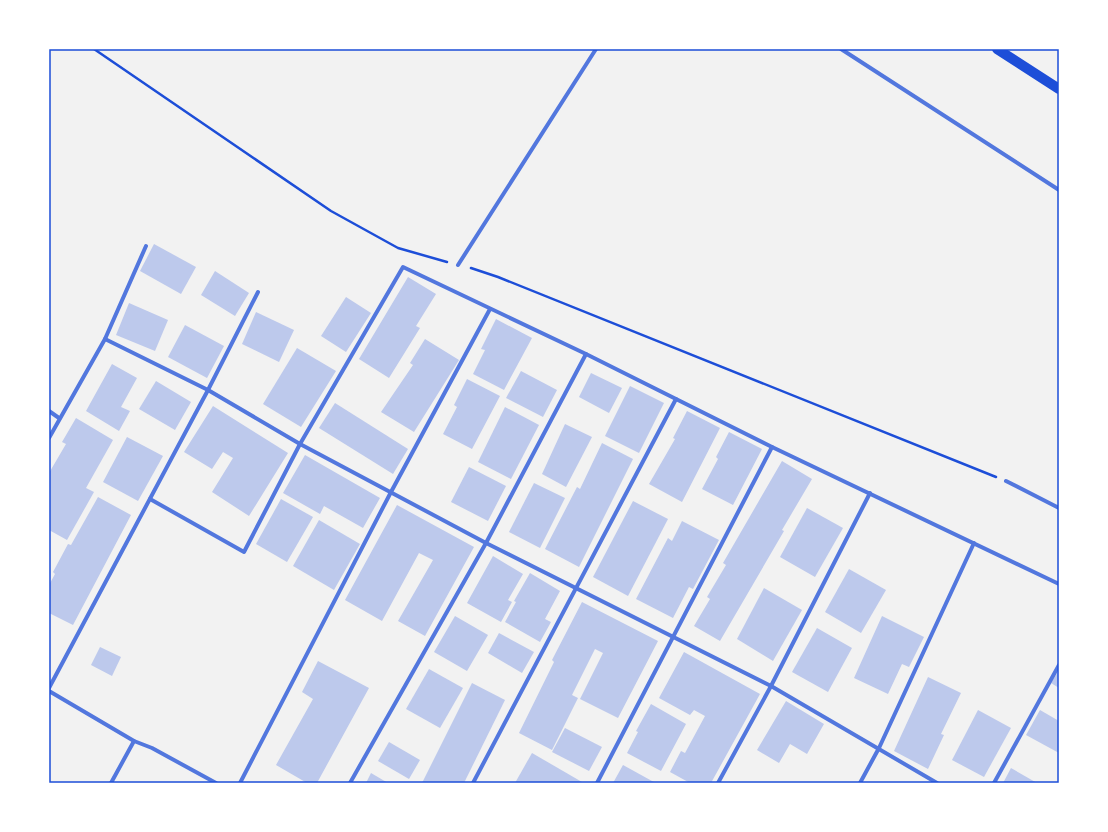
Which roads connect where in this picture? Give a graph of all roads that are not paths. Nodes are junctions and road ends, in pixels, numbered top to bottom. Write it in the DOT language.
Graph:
graph roads {
  1 [pos="596,49"];
  2 [pos="841,49"];
  3 [pos="997,49"];
  4 [pos="1059,89"];
  5 [pos="1059,190"];
  6 [pos="146,246"];
  7 [pos="458,265"];
  8 [pos="258,292"];
  9 [pos="490,309"];
  10 [pos="105,339"];
  11 [pos="586,354"];
  12 [pos="208,390"];
  13 [pos="676,400"];
  14 [pos="49,411"];
  15 [pos="59,418"];
  16 [pos="49,438"];
  17 [pos="300,444"];
  18 [pos="772,447"];
  19 [pos="1006,481"];
  20 [pos="391,492"];
  21 [pos="870,493"];
  22 [pos="150,499"];
  23 [pos="1059,508"];
  24 [pos="486,543"];
  25 [pos="974,543"];
  26 [pos="1059,584"];
  27 [pos="577,587"];
  28 [pos="673,638"];
  29 [pos="1059,665"];
  30 [pos="771,686"];
  31 [pos="49,688"];
  32 [pos="49,691"];
  33 [pos="134,741"];
  34 [pos="879,748"];
  35 [pos="111,783"];
  36 [pos="216,783"];
  37 [pos="240,783"];
  38 [pos="350,783"];
  39 [pos="473,783"];
  40 [pos="597,783"];
  41 [pos="718,783"];
  42 [pos="860,783"];
  43 [pos="938,783"];
  44 [pos="994,783"];
  1 -- 7 [label="street"];
  2 -- 5 [label="street"];
  3 -- 4 [label="main road"];
  6 -- 10 [label="street"];
  8 -- 12 [label="street"];
  9 -- 11 [label="street"];
  9 -- 17 [label="street"];
  9 -- 20 [label="street"];
  10 -- 12 [label="street"];
  10 -- 15 [label="street"];
  11 -- 13 [label="street"];
  11 -- 24 [label="street"];
  12 -- 17 [label="street"];
  12 -- 22 [label="street"];
  13 -- 18 [label="street"];
  13 -- 27 [label="street"];
  14 -- 15 [label="street"];
  15 -- 16 [label="street"];
  17 -- 20 [label="street"];
  17 -- 22 [label="street"];
  18 -- 21 [label="street"];
  18 -- 28 [label="street"];
  19 -- 23 [label="street"];
  20 -- 24 [label="street"];
  20 -- 37 [label="street"];
  21 -- 25 [label="street"];
  21 -- 30 [label="street"];
  22 -- 31 [label="street"];
  24 -- 27 [label="street"];
  24 -- 38 [label="street"];
  25 -- 26 [label="street"];
  25 -- 34 [label="street"];
  27 -- 28 [label="street"];
  27 -- 39 [label="street"];
  28 -- 30 [label="street"];
  28 -- 40 [label="street"];
  29 -- 44 [label="street"];
  30 -- 34 [label="street"];
  30 -- 41 [label="street"];
  32 -- 33 [label="street"];
  33 -- 35 [label="street"];
  33 -- 36 [label="street"];
  34 -- 42 [label="street"];
  34 -- 43 [label="street"];
}
